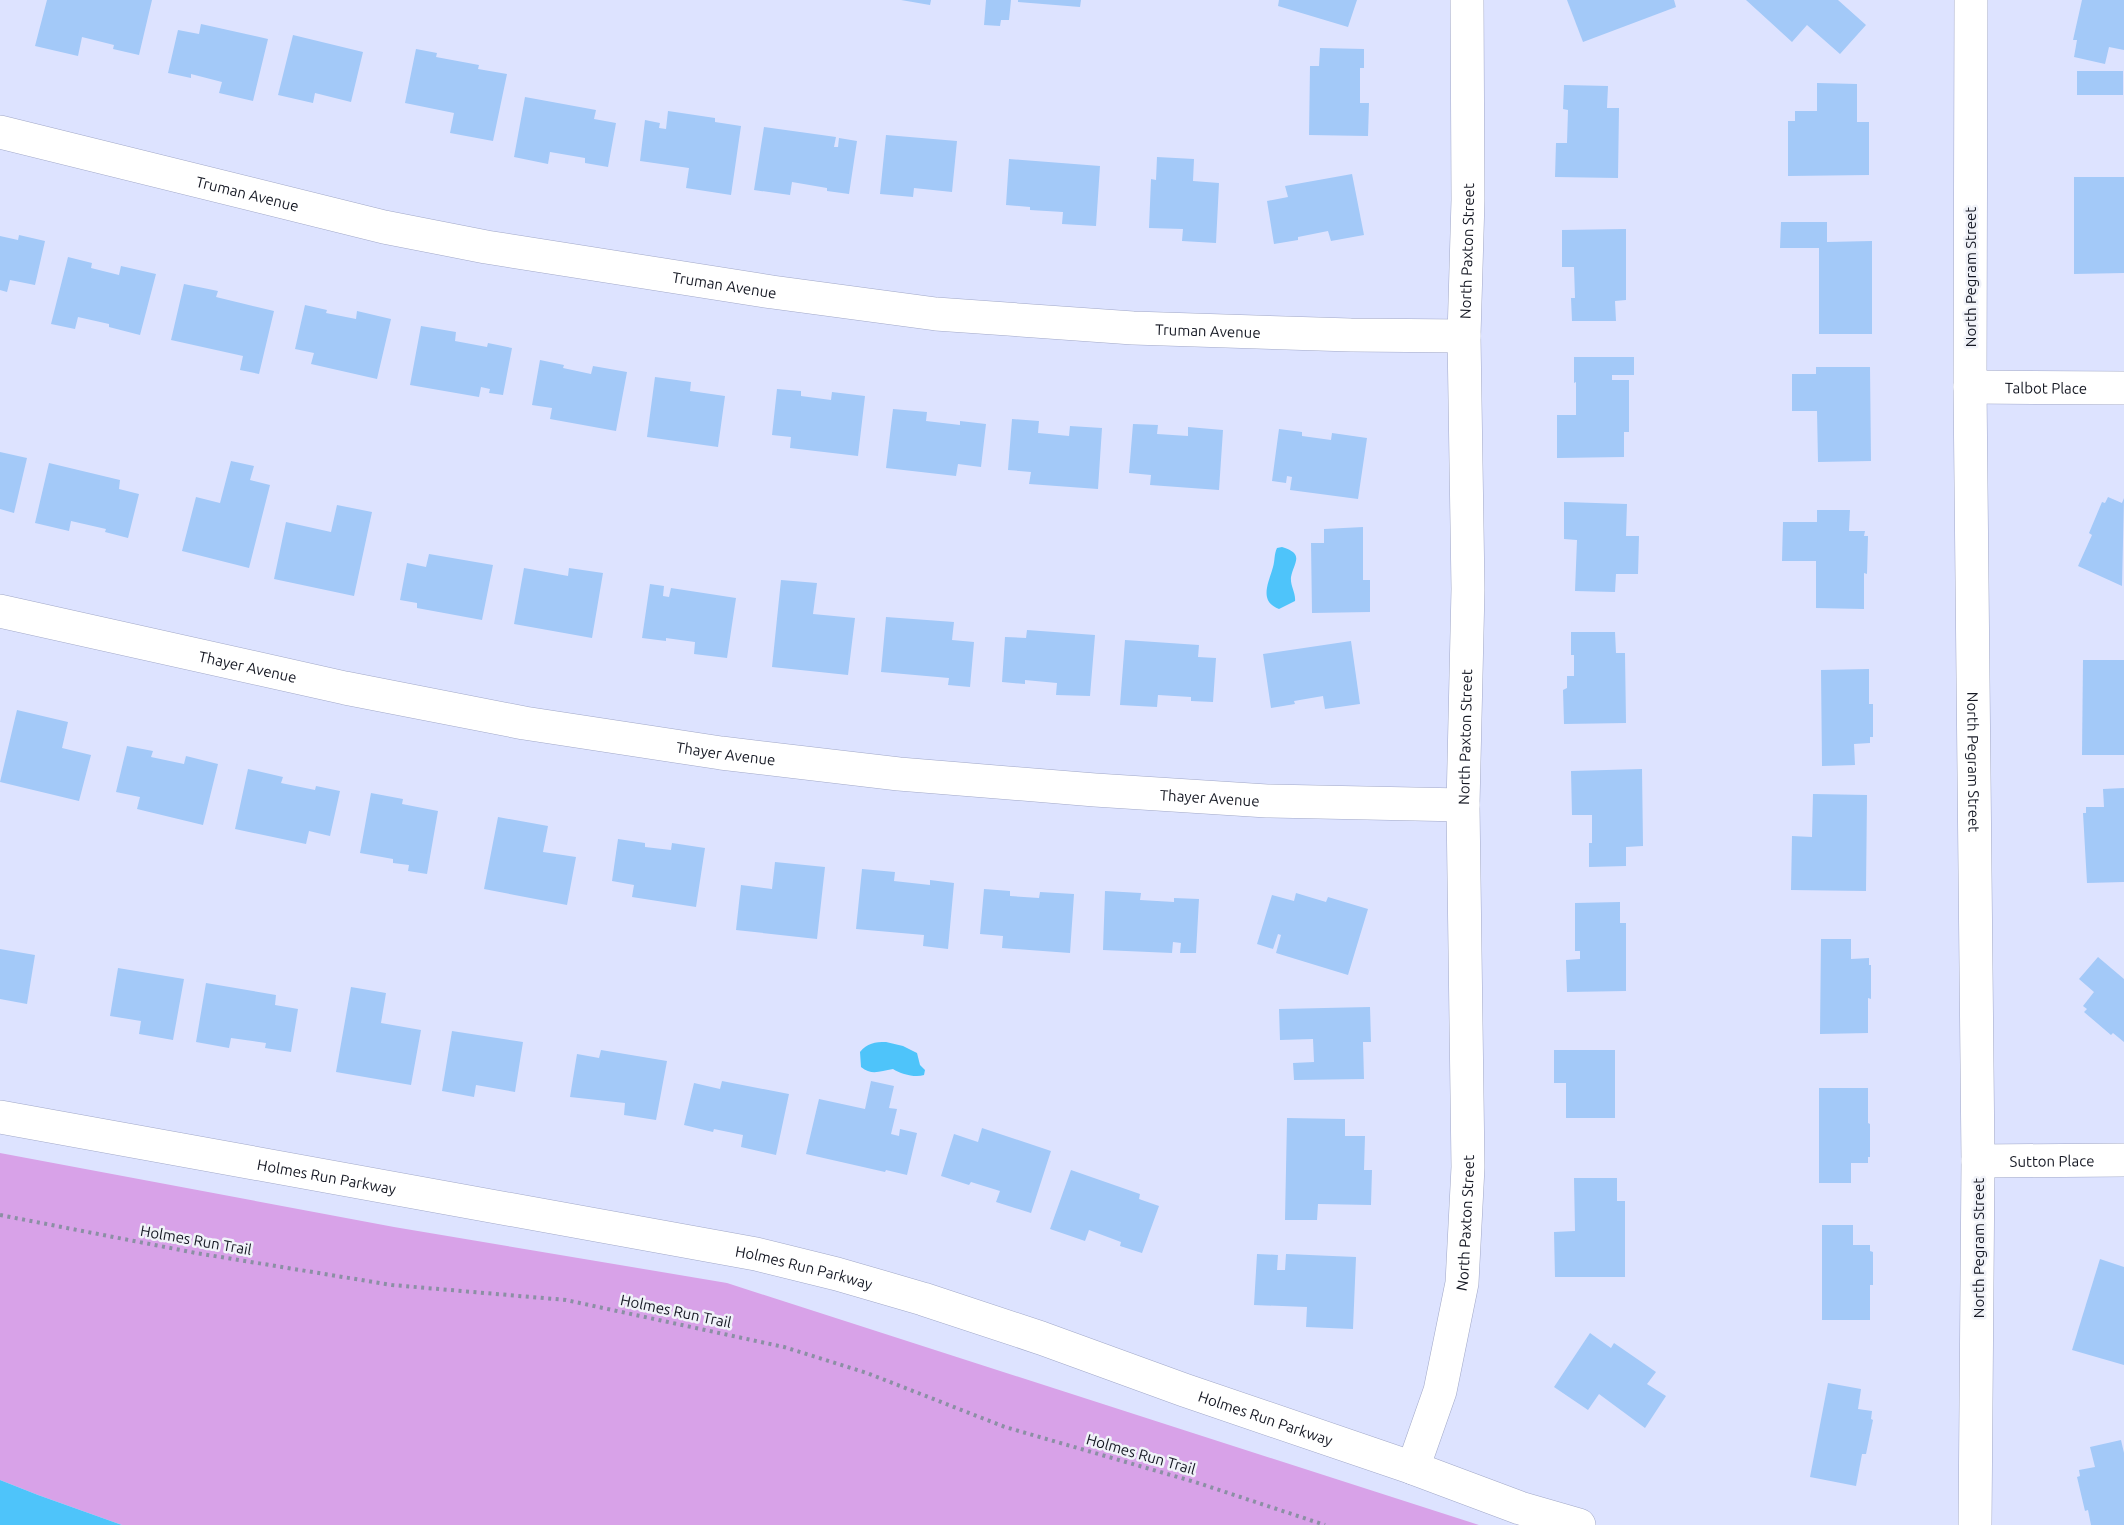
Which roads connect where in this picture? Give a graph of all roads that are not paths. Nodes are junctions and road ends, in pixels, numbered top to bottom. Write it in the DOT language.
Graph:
graph roads {
  1 [pos="1467,0"];
  2 [pos="1971,0"];
  3 [pos="0,132"];
  4 [pos="1464,336"];
  5 [pos="1970,387"];
  6 [pos="2124,388"];
  7 [pos="0,611"];
  8 [pos="1462,805"];
  9 [pos="0,1117"];
  10 [pos="2124,1160"];
  11 [pos="1978,1161"];
  12 [pos="1413,1468"];
  13 [pos="1579,1525"];
  14 [pos="1975,1525"];
  1 -- 4 [label="street, North Paxton Street"];
  2 -- 5 [label="street, North Pegram Street"];
  3 -- 4 [label="street, Truman Avenue"];
  4 -- 8 [label="street, North Paxton Street"];
  5 -- 6 [label="street, Talbot Place"];
  5 -- 11 [label="street, North Pegram Street"];
  7 -- 8 [label="street, Thayer Avenue"];
  8 -- 12 [label="street, North Paxton Street"];
  9 -- 12 [label="street, Holmes Run Parkway"];
  10 -- 11 [label="street, Sutton Place"];
  11 -- 14 [label="street, North Pegram Street"];
  12 -- 13 [label="street, Holmes Run Parkway"];
}
